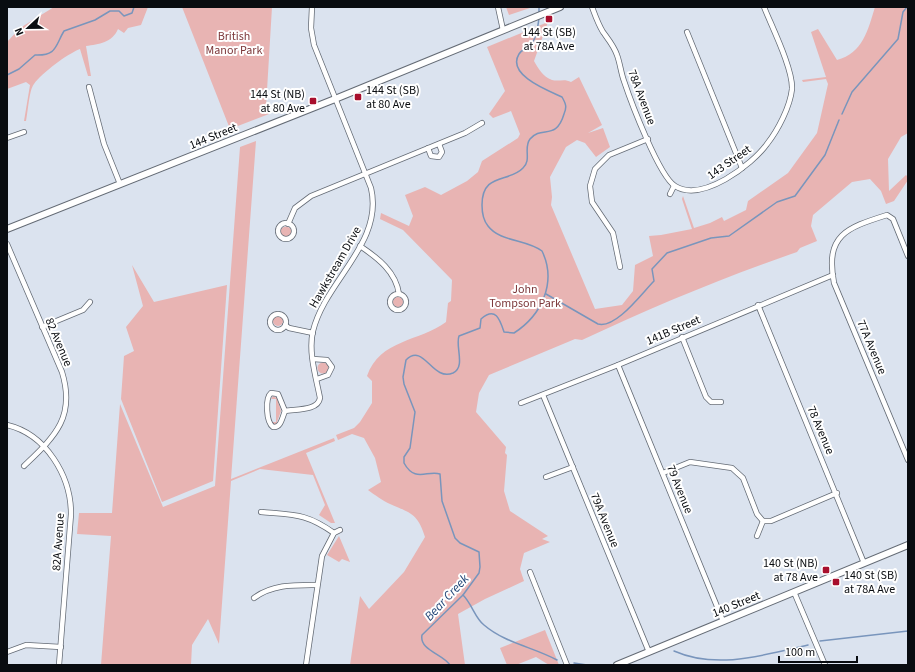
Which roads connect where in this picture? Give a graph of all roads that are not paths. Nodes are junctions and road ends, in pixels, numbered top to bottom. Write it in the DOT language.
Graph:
graph roads {
  1 [pos="312,7"];
  2 [pos="498,7"];
  3 [pos="560,7"];
  4 [pos="592,7"];
  5 [pos="764,7"];
  6 [pos="503,30"];
  7 [pos="687,32"];
  8 [pos="89,87"];
  9 [pos="335,100"];
  10 [pos="482,123"];
  11 [pos="24,132"];
  12 [pos="7,138"];
  13 [pos="648,140"];
  14 [pos="439,144"];
  15 [pos="428,148"];
  16 [pos="742,168"];
  17 [pos="365,174"];
  18 [pos="120,184"];
  19 [pos="674,186"];
  20 [pos="680,189"];
  21 [pos="670,194"];
  22 [pos="288,224"];
  23 [pos="7,229"];
  24 [pos="7,244"];
  25 [pos="906,245"];
  26 [pos="360,246"];
  27 [pos="908,256"];
  28 [pos="620,267"];
  29 [pos="832,275"];
  30 [pos="399,294"];
  31 [pos="90,302"];
  32 [pos="758,305"];
  33 [pos="285,326"];
  34 [pos="42,327"];
  35 [pos="313,333"];
  36 [pos="682,337"];
  37 [pos="313,359"];
  38 [pos="618,365"];
  39 [pos="317,379"];
  40 [pos="543,395"];
  41 [pos="721,402"];
  42 [pos="521,403"];
  43 [pos="285,411"];
  44 [pos="7,424"];
  45 [pos="44,447"];
  46 [pos="908,460"];
  47 [pos="24,466"];
  48 [pos="573,467"];
  49 [pos="663,473"];
  50 [pos="546,477"];
  51 [pos="837,493"];
  52 [pos="262,512"];
  53 [pos="763,521"];
  54 [pos="340,530"];
  55 [pos="334,533"];
  56 [pos="757,536"];
  57 [pos="908,545"];
  58 [pos="864,563"];
  59 [pos="530,572"];
  60 [pos="318,585"];
  61 [pos="794,592"];
  62 [pos="254,598"];
  63 [pos="723,621"];
  64 [pos="61,647"];
  65 [pos="7,652"];
  66 [pos="649,652"];
  67 [pos="59,665"];
  68 [pos="306,665"];
  69 [pos="567,665"];
  70 [pos="617,665"];
  71 [pos="825,665"];
  1 -- 9 [label="street, Hawkstream Drive"];
  2 -- 6 [label="street"];
  3 -- 6 [label="main road, 144 Street"];
  4 -- 13 [label="street, 78A Avenue"];
  5 -- 16 [label="street, 143 Street"];
  6 -- 9 [label="main road, 144 Street"];
  7 -- 16 [label="street"];
  8 -- 18 [label="street"];
  9 -- 17 [label="street, Hawkstream Drive"];
  9 -- 18 [label="main road, 144 Street"];
  10 -- 14 [label="street"];
  11 -- 12 [label="street"];
  13 -- 19 [label="street, 78A Avenue"];
  13 -- 28 [label="street"];
  14 -- 15 [label="street"];
  14 -- 15 [label="street"];
  15 -- 17 [label="street"];
  16 -- 20 [label="street, 143 Street"];
  17 -- 22 [label="street"];
  17 -- 26 [label="street, Hawkstream Drive"];
  18 -- 23 [label="main road, 144 Street"];
  19 -- 20 [label="street, 78A Avenue"];
  19 -- 21 [label="street"];
  24 -- 34 [label="street, 82 Avenue"];
  25 -- 27 [label="street"];
  25 -- 29 [label="street, 77A Avenue"];
  26 -- 30 [label="street"];
  26 -- 35 [label="street, Hawkstream Drive"];
  29 -- 32 [label="street, 141B Street"];
  29 -- 46 [label="street, 77A Avenue"];
  31 -- 34 [label="street"];
  32 -- 36 [label="street, 141B Street"];
  32 -- 51 [label="street, 78 Avenue"];
  33 -- 35 [label="street"];
  34 -- 45 [label="street, 82 Avenue"];
  35 -- 37 [label="street, Hawkstream Drive"];
  36 -- 38 [label="street, 141B Street"];
  36 -- 41 [label="street"];
  37 -- 39 [label="street, Hawkstream Drive"];
  37 -- 39 [label="street"];
  38 -- 40 [label="street, 141B Street"];
  38 -- 49 [label="street, 79 Avenue"];
  39 -- 43 [label="street, Hawkstream Drive"];
  40 -- 42 [label="street, 141B Street"];
  40 -- 48 [label="street, 79A Avenue"];
  43 -- 43 [label="street"];
  44 -- 45 [label="street"];
  45 -- 47 [label="street, 82 Avenue"];
  45 -- 64 [label="street, 82A Avenue"];
  48 -- 50 [label="street"];
  48 -- 66 [label="street, 79A Avenue"];
  49 -- 53 [label="street"];
  49 -- 63 [label="street, 79 Avenue"];
  51 -- 53 [label="street"];
  51 -- 58 [label="street, 78 Avenue"];
  52 -- 55 [label="street"];
  53 -- 56 [label="street"];
  54 -- 55 [label="street"];
  55 -- 60 [label="street"];
  57 -- 58 [label="main road, 140 Street"];
  58 -- 61 [label="main road, 140 Street"];
  59 -- 69 [label="street"];
  60 -- 62 [label="street"];
  60 -- 68 [label="street"];
  61 -- 63 [label="main road, 140 Street"];
  61 -- 71 [label="street"];
  63 -- 66 [label="main road, 140 Street"];
  64 -- 65 [label="street"];
  64 -- 67 [label="street, 82A Avenue"];
  66 -- 70 [label="main road, 140 Street"];
}
